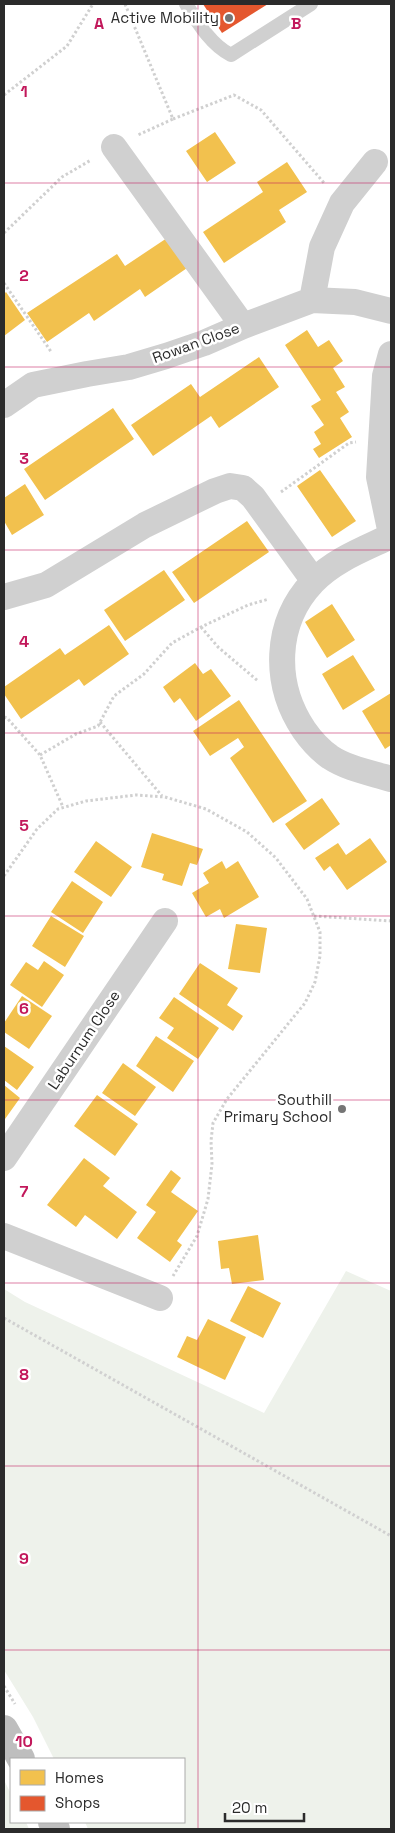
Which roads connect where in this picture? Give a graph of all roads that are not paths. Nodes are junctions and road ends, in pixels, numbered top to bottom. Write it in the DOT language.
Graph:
graph roads {
  1 [pos="186,4"];
  2 [pos="311,4"];
  3 [pos="114,147"];
  4 [pos="375,162"];
  5 [pos="312,300"];
  6 [pos="391,311"];
  7 [pos="243,326"];
  8 [pos="391,354"];
  9 [pos="4,405"];
  10 [pos="391,535"];
  11 [pos="308,588"];
  12 [pos="4,596"];
  13 [pos="391,779"];
  14 [pos="165,921"];
  15 [pos="4,1158"];
  16 [pos="4,1236"];
  17 [pos="160,1298"];
  18 [pos="4,1729"];
  19 [pos="19,1758"];
  1 -- 2 [label="lane"];
  3 -- 7 [label="street"];
  4 -- 5 [label="street"];
  5 -- 6 [label="street, Rowan Close"];
  5 -- 7 [label="street, Rowan Close"];
  7 -- 9 [label="street, Rowan Close"];
  8 -- 10 [label="street"];
  10 -- 11 [label="street"];
  11 -- 12 [label="street"];
  11 -- 13 [label="street"];
  14 -- 15 [label="street, Laburnum Close"];
  16 -- 17 [label="street"];
  18 -- 19 [label="highway"];
}
